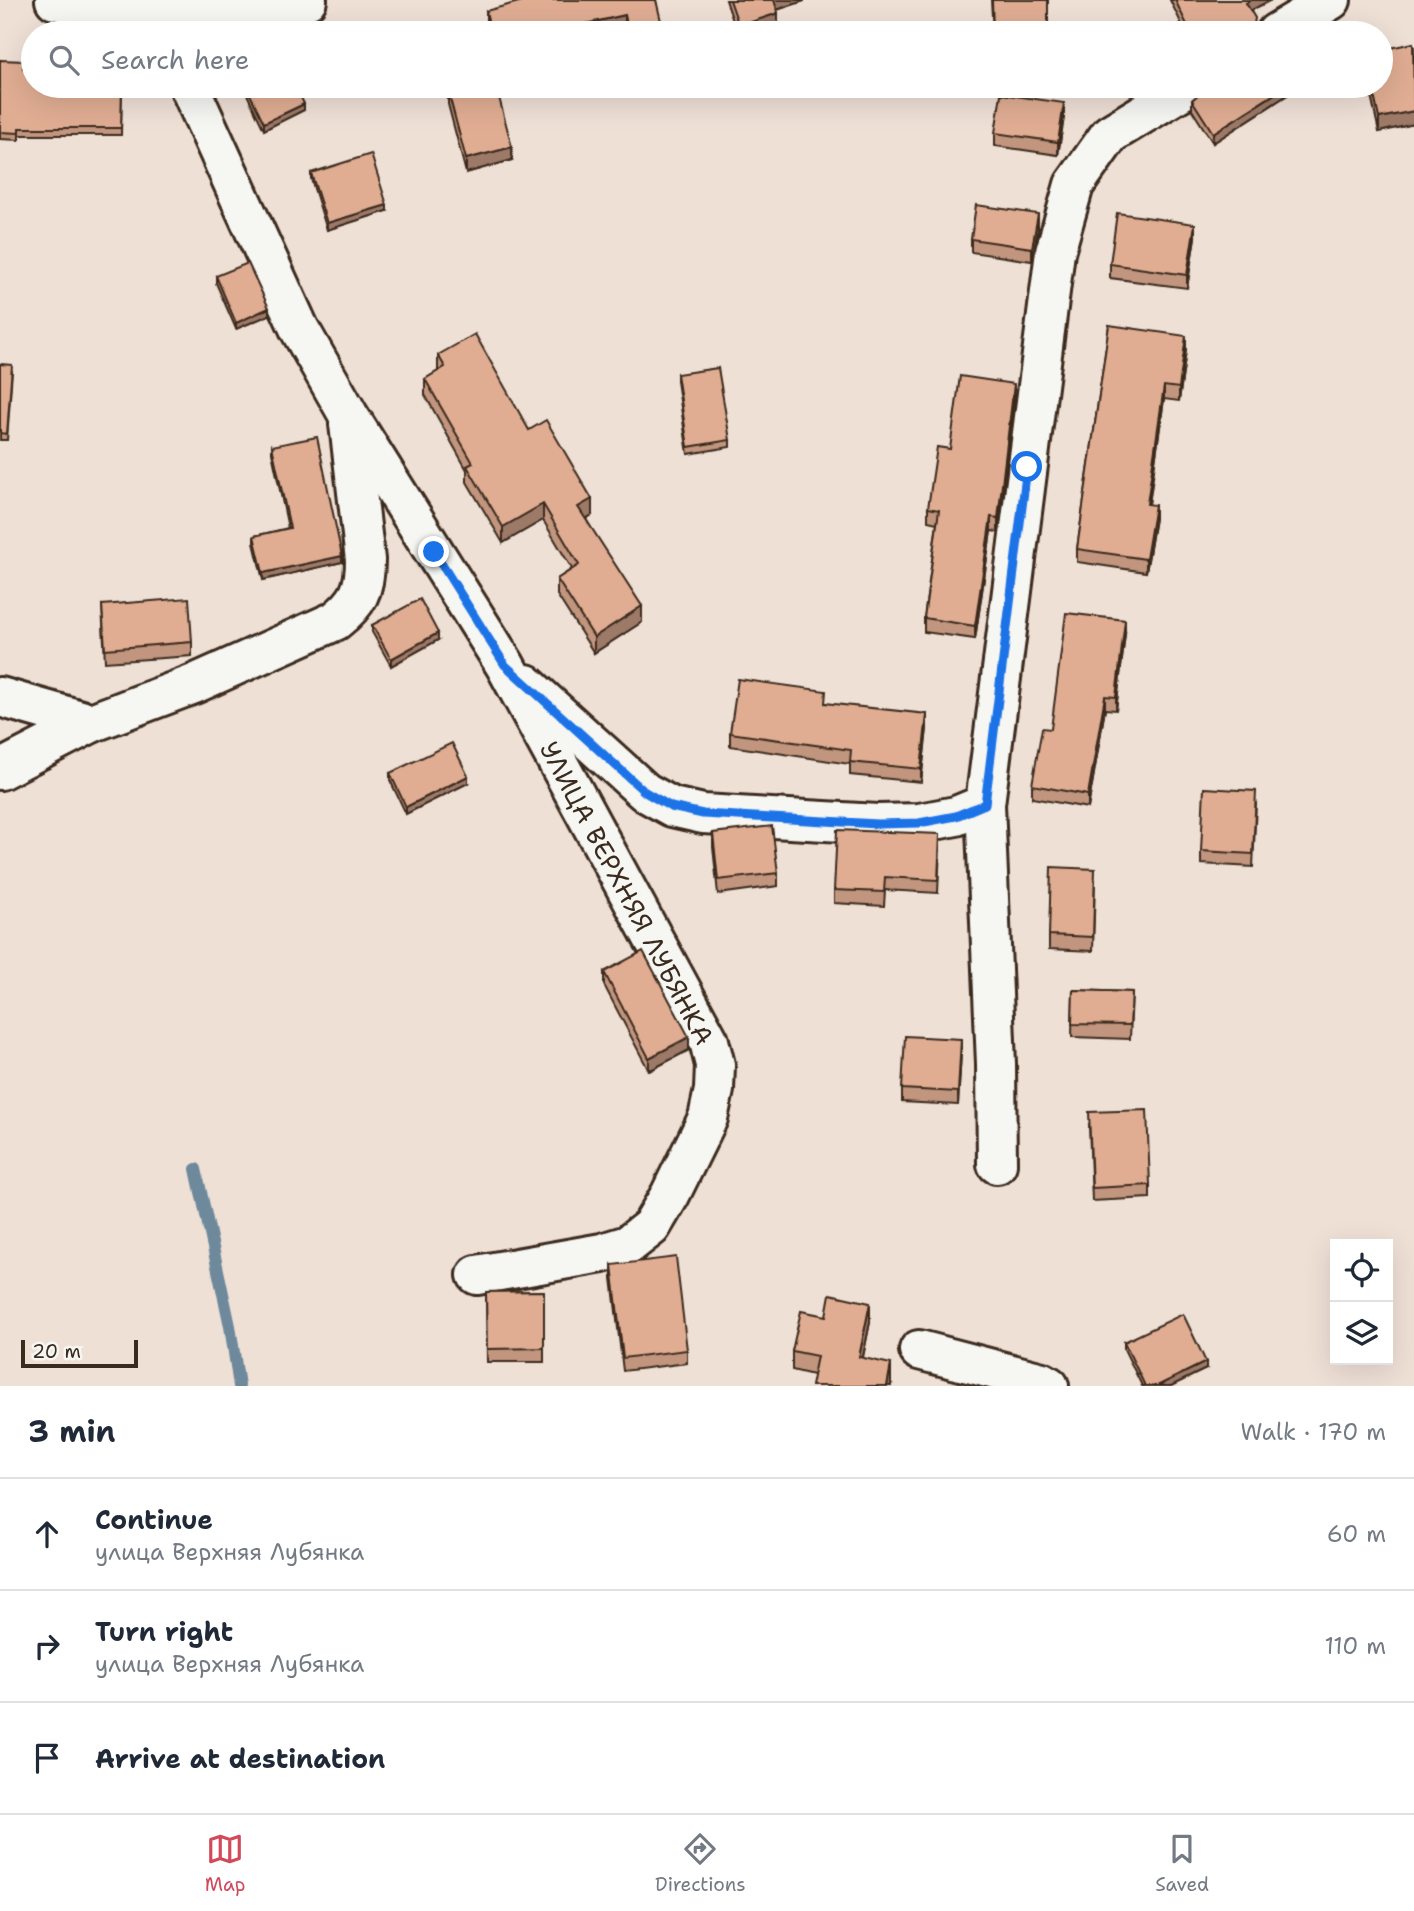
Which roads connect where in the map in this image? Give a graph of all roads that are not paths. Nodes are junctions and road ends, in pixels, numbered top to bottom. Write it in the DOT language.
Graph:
graph roads {
  1 [pos="55,0"];
  2 [pos="307,0"];
  3 [pos="1331,0"];
  4 [pos="175,15"];
  5 [pos="1296,21"];
  6 [pos="194,98"];
  7 [pos="1169,98"];
  8 [pos="348,416"];
  9 [pos="505,665"];
  10 [pos="0,697"];
  11 [pos="91,723"];
  12 [pos="0,769"];
  13 [pos="985,804"];
  14 [pos="997,1164"];
  15 [pos="477,1275"];
  16 [pos="919,1350"];
  17 [pos="1049,1386"];
  1 -- 4 [label="street"];
  2 -- 4 [label="street"];
  3 -- 5 [label="street"];
  6 -- 8 [label="street, УЛИЦА ВЕРХНЯЯ ЛУБЯНКА"];
  7 -- 13 [label="street"];
  8 -- 9 [label="street, УЛИЦА ВЕРХНЯЯ ЛУБЯНКА"];
  8 -- 11 [label="street"];
  9 -- 13 [label="street, УЛИЦА ВЕРХНЯЯ ЛУБЯНКА"];
  9 -- 15 [label="street, УЛИЦА ВЕРХНЯЯ ЛУБЯНКА"];
  10 -- 11 [label="street"];
  11 -- 12 [label="street"];
  13 -- 14 [label="street"];
  16 -- 17 [label="street"];
}
